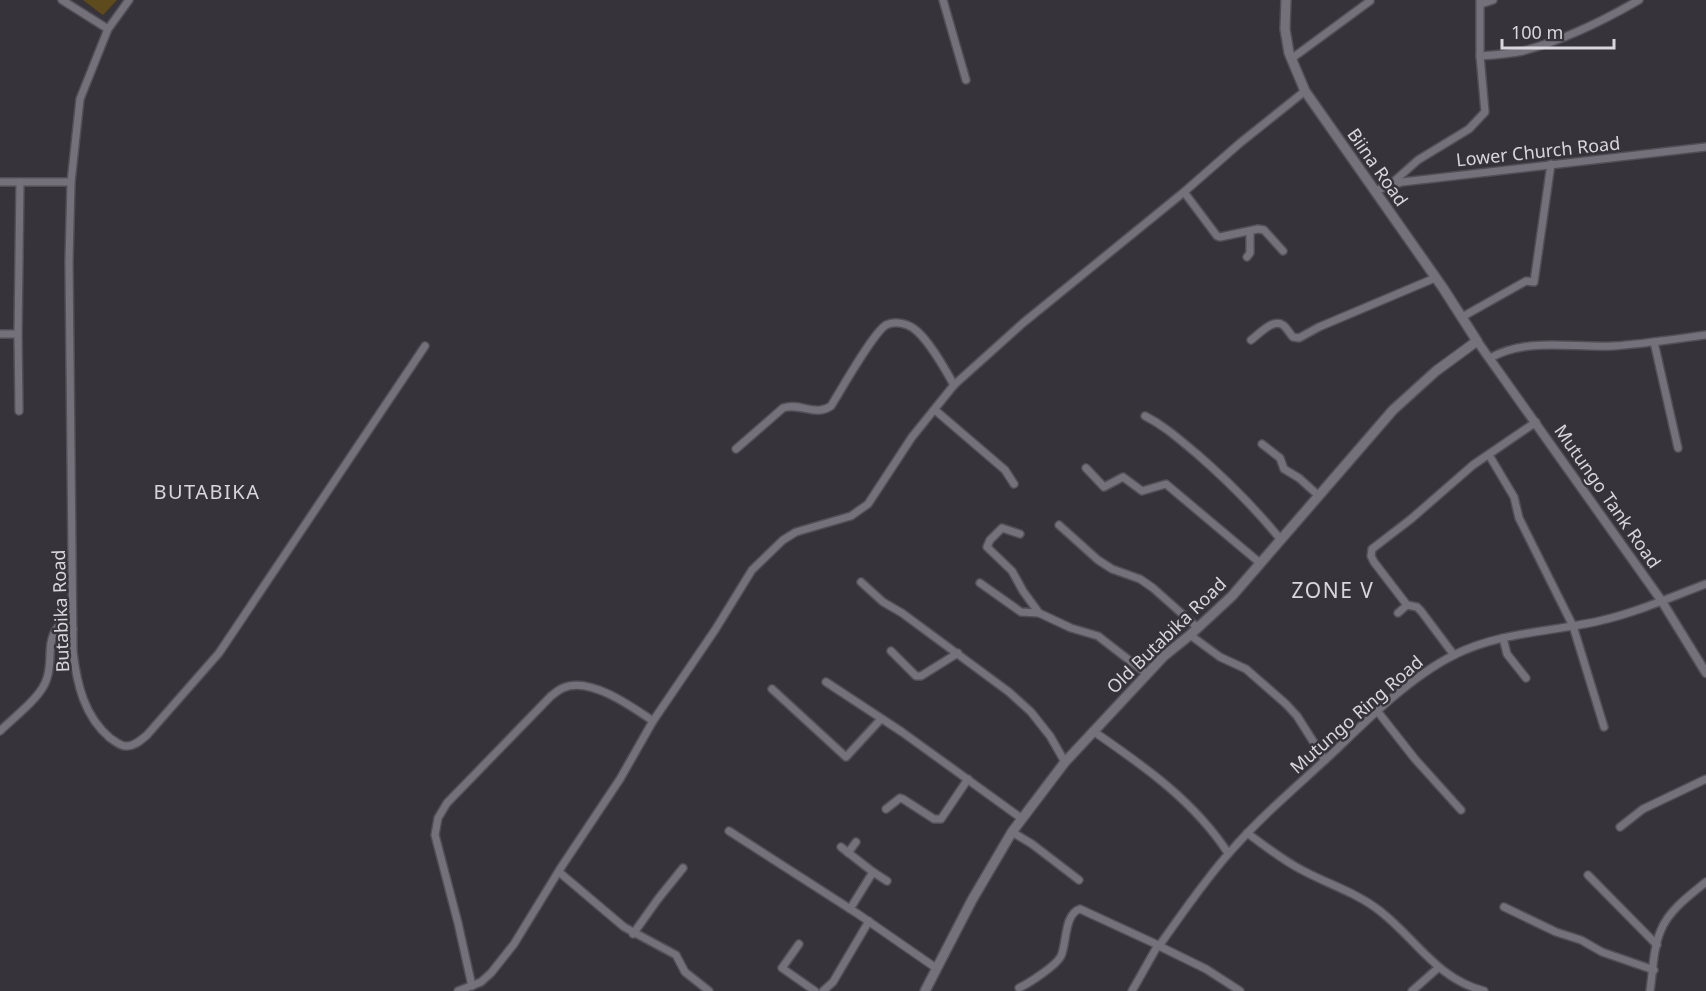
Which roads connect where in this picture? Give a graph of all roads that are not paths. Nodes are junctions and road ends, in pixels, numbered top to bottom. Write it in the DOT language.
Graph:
graph roads {
  1 [pos="62,0"];
  2 [pos="129,0"];
  3 [pos="943,0"];
  4 [pos="1286,0"];
  5 [pos="1493,0"];
  6 [pos="1639,0"];
  7 [pos="1370,1"];
  8 [pos="1481,2"];
  9 [pos="108,29"];
  10 [pos="1480,56"];
  11 [pos="1291,59"];
  12 [pos="966,80"];
  13 [pos="1305,91"];
  14 [pos="1706,147"];
  15 [pos="1551,164"];
  16 [pos="0,182"];
  17 [pos="20,182"];
  18 [pos="71,182"];
  19 [pos="1389,185"];
  20 [pos="1374,191"];
  21 [pos="1184,192"];
  22 [pos="1250,231"];
  23 [pos="1283,251"];
  24 [pos="1247,257"];
  25 [pos="1436,278"];
  26 [pos="1462,317"];
  27 [pos="0,334"];
  28 [pos="18,334"];
  29 [pos="1706,335"];
  30 [pos="1251,340"];
  31 [pos="1477,341"];
  32 [pos="1654,342"];
  33 [pos="425,346"];
  34 [pos="1490,358"];
  35 [pos="954,385"];
  36 [pos="935,410"];
  37 [pos="19,411"];
  38 [pos="1145,416"];
  39 [pos="1536,422"];
  40 [pos="1262,444"];
  41 [pos="1678,448"];
  42 [pos="736,450"];
  43 [pos="1489,455"];
  44 [pos="1086,468"];
  45 [pos="1014,484"];
  46 [pos="1318,496"];
  47 [pos="1059,525"];
  48 [pos="1020,534"];
  49 [pos="1281,540"];
  50 [pos="1260,563"];
  51 [pos="861,582"];
  52 [pos="980,583"];
  53 [pos="1706,584"];
  54 [pos="1661,600"];
  55 [pos="1407,605"];
  56 [pos="1039,613"];
  57 [pos="1398,613"];
  58 [pos="1573,626"];
  59 [pos="73,628"];
  60 [pos="1198,628"];
  61 [pos="1190,635"];
  62 [pos="1503,638"];
  63 [pos="891,651"];
  64 [pos="958,653"];
  65 [pos="1454,655"];
  66 [pos="1706,673"];
  67 [pos="1147,674"];
  68 [pos="1526,678"];
  69 [pos="826,682"];
  70 [pos="772,689"];
  71 [pos="1378,712"];
  72 [pos="881,719"];
  73 [pos="653,721"];
  74 [pos="1604,727"];
  75 [pos="0,731"];
  76 [pos="1093,731"];
  77 [pos="1325,760"];
  78 [pos="1065,762"];
  79 [pos="968,779"];
  80 [pos="1706,780"];
  81 [pos="886,809"];
  82 [pos="1461,810"];
  83 [pos="1021,818"];
  84 [pos="1620,827"];
  85 [pos="729,831"];
  86 [pos="1012,832"];
  87 [pos="1247,833"];
  88 [pos="856,842"];
  89 [pos="841,847"];
  90 [pos="848,853"];
  91 [pos="1228,853"];
  92 [pos="683,868"];
  93 [pos="559,872"];
  94 [pos="873,872"];
  95 [pos="1588,874"];
  96 [pos="1078,880"];
  97 [pos="887,881"];
  98 [pos="1706,882"];
  99 [pos="1504,907"];
  100 [pos="850,909"];
  101 [pos="868,921"];
  102 [pos="633,934"];
  103 [pos="799,944"];
  104 [pos="1656,945"];
  105 [pos="1159,946"];
  106 [pos="936,968"];
  107 [pos="1438,968"];
  108 [pos="1654,970"];
  109 [pos="472,986"];
  110 [pos="1019,988"];
  111 [pos="458,991"];
  112 [pos="709,991"];
  113 [pos="815,991"];
  114 [pos="823,991"];
  115 [pos="925,991"];
  116 [pos="1132,991"];
  117 [pos="1240,991"];
  118 [pos="1412,991"];
  119 [pos="1484,991"];
  120 [pos="1650,991"];
  1 -- 9 [label="street"];
  2 -- 9 [label="street, Butabika Road"];
  3 -- 12 [label="street"];
  4 -- 11 [label="main road, Biina Road"];
  5 -- 8 [label="street"];
  6 -- 10 [label="street"];
  7 -- 11 [label="street"];
  8 -- 10 [label="street"];
  9 -- 18 [label="street, Butabika Road"];
  10 -- 19 [label="street"];
  11 -- 13 [label="main road, Biina Road"];
  13 -- 20 [label="main road, Biina Road"];
  13 -- 21 [label="street"];
  14 -- 15 [label="street, Lower Church Road"];
  15 -- 19 [label="street, Lower Church Road"];
  15 -- 26 [label="street"];
  16 -- 17 [label="street"];
  17 -- 18 [label="street"];
  17 -- 28 [label="street"];
  18 -- 59 [label="street, Butabika Road"];
  19 -- 20 [label="street, Lower Church Road"];
  20 -- 25 [label="main road, Biina Road"];
  21 -- 22 [label="street"];
  21 -- 35 [label="street"];
  22 -- 23 [label="street"];
  22 -- 24 [label="street"];
  25 -- 26 [label="main road, Biina Road"];
  25 -- 30 [label="street"];
  26 -- 31 [label="main road, Biina Road"];
  27 -- 28 [label="street"];
  28 -- 37 [label="street"];
  29 -- 32 [label="street"];
  31 -- 34 [label="street, Mutungo Tank Road"];
  31 -- 46 [label="main road, Old Butabika Road"];
  32 -- 34 [label="street"];
  32 -- 41 [label="street"];
  33 -- 59 [label="street, Butabika Road"];
  34 -- 39 [label="street, Mutungo Tank Road"];
  35 -- 36 [label="street"];
  35 -- 42 [label="street"];
  36 -- 45 [label="street"];
  36 -- 73 [label="street"];
  38 -- 49 [label="street"];
  39 -- 43 [label="street"];
  39 -- 54 [label="street, Mutungo Tank Road"];
  40 -- 46 [label="street"];
  43 -- 55 [label="street"];
  43 -- 58 [label="street"];
  44 -- 50 [label="street"];
  46 -- 49 [label="main road, Old Butabika Road"];
  47 -- 60 [label="street"];
  48 -- 56 [label="street"];
  49 -- 50 [label="main road, Old Butabika Road"];
  50 -- 60 [label="main road, Old Butabika Road"];
  51 -- 64 [label="street"];
  52 -- 56 [label="street"];
  53 -- 54 [label="street, Mutungo Ring Road"];
  54 -- 58 [label="street, Mutungo Ring Road"];
  54 -- 66 [label="street, Mutungo Tank Road"];
  55 -- 57 [label="street"];
  55 -- 65 [label="street"];
  56 -- 67 [label="street"];
  58 -- 62 [label="street, Mutungo Ring Road"];
  58 -- 74 [label="street"];
  59 -- 75 [label="street"];
  60 -- 61 [label="main road, Old Butabika Road"];
  61 -- 67 [label="main road, Old Butabika Road"];
  61 -- 77 [label="street"];
  62 -- 65 [label="street, Mutungo Ring Road"];
  62 -- 68 [label="street"];
  63 -- 64 [label="street"];
  64 -- 78 [label="street"];
  65 -- 71 [label="street, Mutungo Ring Road"];
  67 -- 76 [label="main road, Old Butabika Road"];
  69 -- 72 [label="street"];
  70 -- 72 [label="street"];
  71 -- 77 [label="street, Mutungo Ring Road"];
  71 -- 82 [label="street"];
  72 -- 79 [label="street"];
  73 -- 93 [label="street"];
  73 -- 109 [label="street"];
  76 -- 78 [label="main road, Old Butabika Road"];
  76 -- 91 [label="street"];
  77 -- 87 [label="street, Mutungo Ring Road"];
  78 -- 83 [label="main road, Old Butabika Road"];
  79 -- 81 [label="street"];
  79 -- 83 [label="street"];
  80 -- 84 [label="street"];
  83 -- 86 [label="main road, Old Butabika Road"];
  85 -- 100 [label="street"];
  86 -- 96 [label="street"];
  86 -- 106 [label="main road, Old Butabika Road"];
  87 -- 91 [label="street, Mutungo Ring Road"];
  87 -- 107 [label="street"];
  88 -- 90 [label="street"];
  89 -- 90 [label="street"];
  90 -- 94 [label="street"];
  91 -- 105 [label="street, Mutungo Ring Road"];
  92 -- 102 [label="street"];
  93 -- 102 [label="street"];
  93 -- 109 [label="street"];
  94 -- 97 [label="street"];
  94 -- 100 [label="street"];
  95 -- 104 [label="street"];
  98 -- 104 [label="street"];
  99 -- 108 [label="street"];
  100 -- 101 [label="street"];
  101 -- 106 [label="street"];
  101 -- 114 [label="street"];
  102 -- 112 [label="street"];
  103 -- 113 [label="street"];
  104 -- 108 [label="street"];
  105 -- 110 [label="street"];
  105 -- 116 [label="street, Mutungo Ring Road"];
  105 -- 117 [label="street"];
  106 -- 115 [label="main road, Old Butabika Road"];
  107 -- 118 [label="street"];
  107 -- 119 [label="street"];
  108 -- 120 [label="street"];
  109 -- 111 [label="street"];
}
